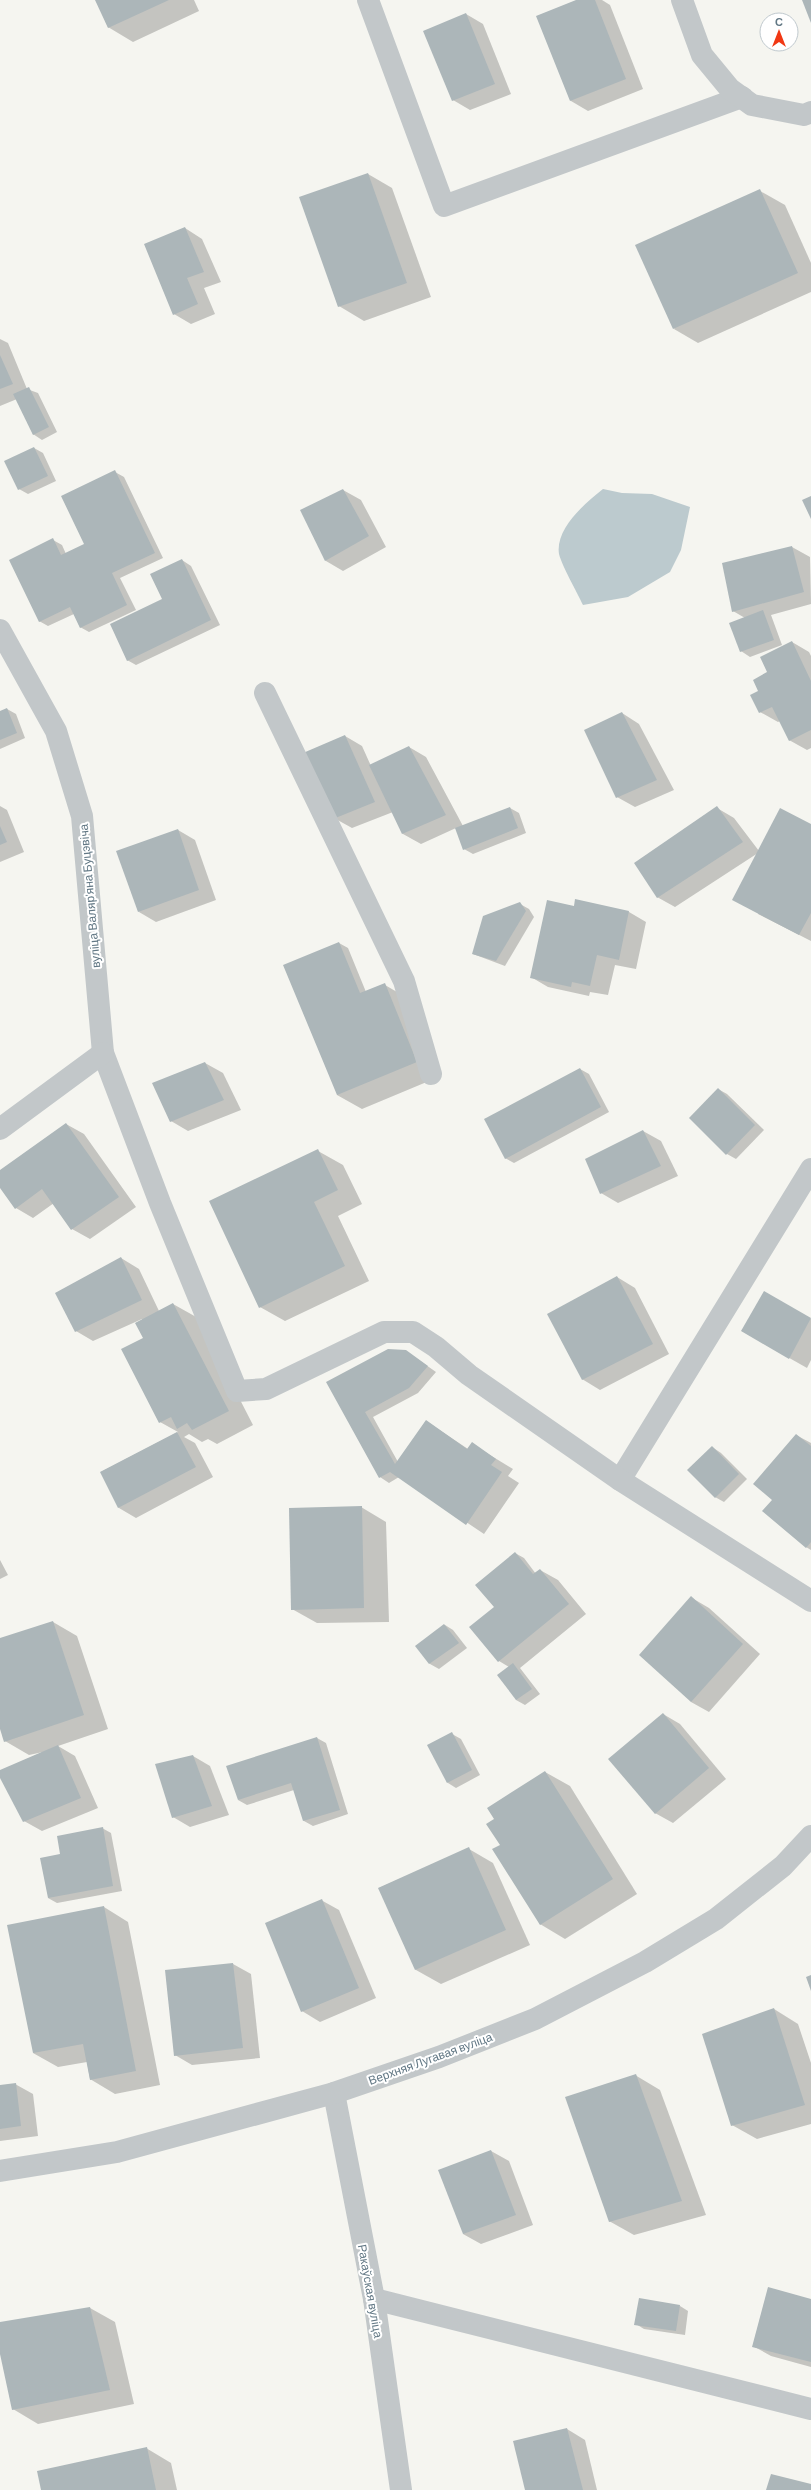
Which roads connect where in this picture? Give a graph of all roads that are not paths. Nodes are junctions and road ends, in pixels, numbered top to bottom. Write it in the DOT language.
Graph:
graph roads {
  1 [pos="368,0"];
  2 [pos="682,0"];
  3 [pos="742,97"];
  4 [pos="811,112"];
  5 [pos="0,630"];
  6 [pos="265,693"];
  7 [pos="103,1053"];
  8 [pos="431,1074"];
  9 [pos="0,1129"];
  10 [pos="811,1169"];
  11 [pos="620,1480"];
  12 [pos="811,1601"];
  13 [pos="811,1836"];
  14 [pos="334,2092"];
  15 [pos="0,2171"];
  16 [pos="374,2299"];
  17 [pos="811,2410"];
  18 [pos="401,2490"];
  1 -- 3 [label="street"];
  2 -- 3 [label="street"];
  3 -- 4 [label="street"];
  5 -- 7 [label="street, вуліца Валяр'яна Буцэвіча"];
  6 -- 8 [label="street"];
  7 -- 9 [label="street"];
  7 -- 11 [label="street, вуліца Валяр'яна Буцэвіча"];
  10 -- 11 [label="street"];
  11 -- 12 [label="street"];
  13 -- 14 [label="street, Верхняя Лугавая вуліца"];
  14 -- 15 [label="street, Верхняя Лугавая вуліца"];
  14 -- 16 [label="street, Ракаўская вуліца"];
  16 -- 17 [label="street"];
  16 -- 18 [label="street, Ракаўская вуліца"];
}
